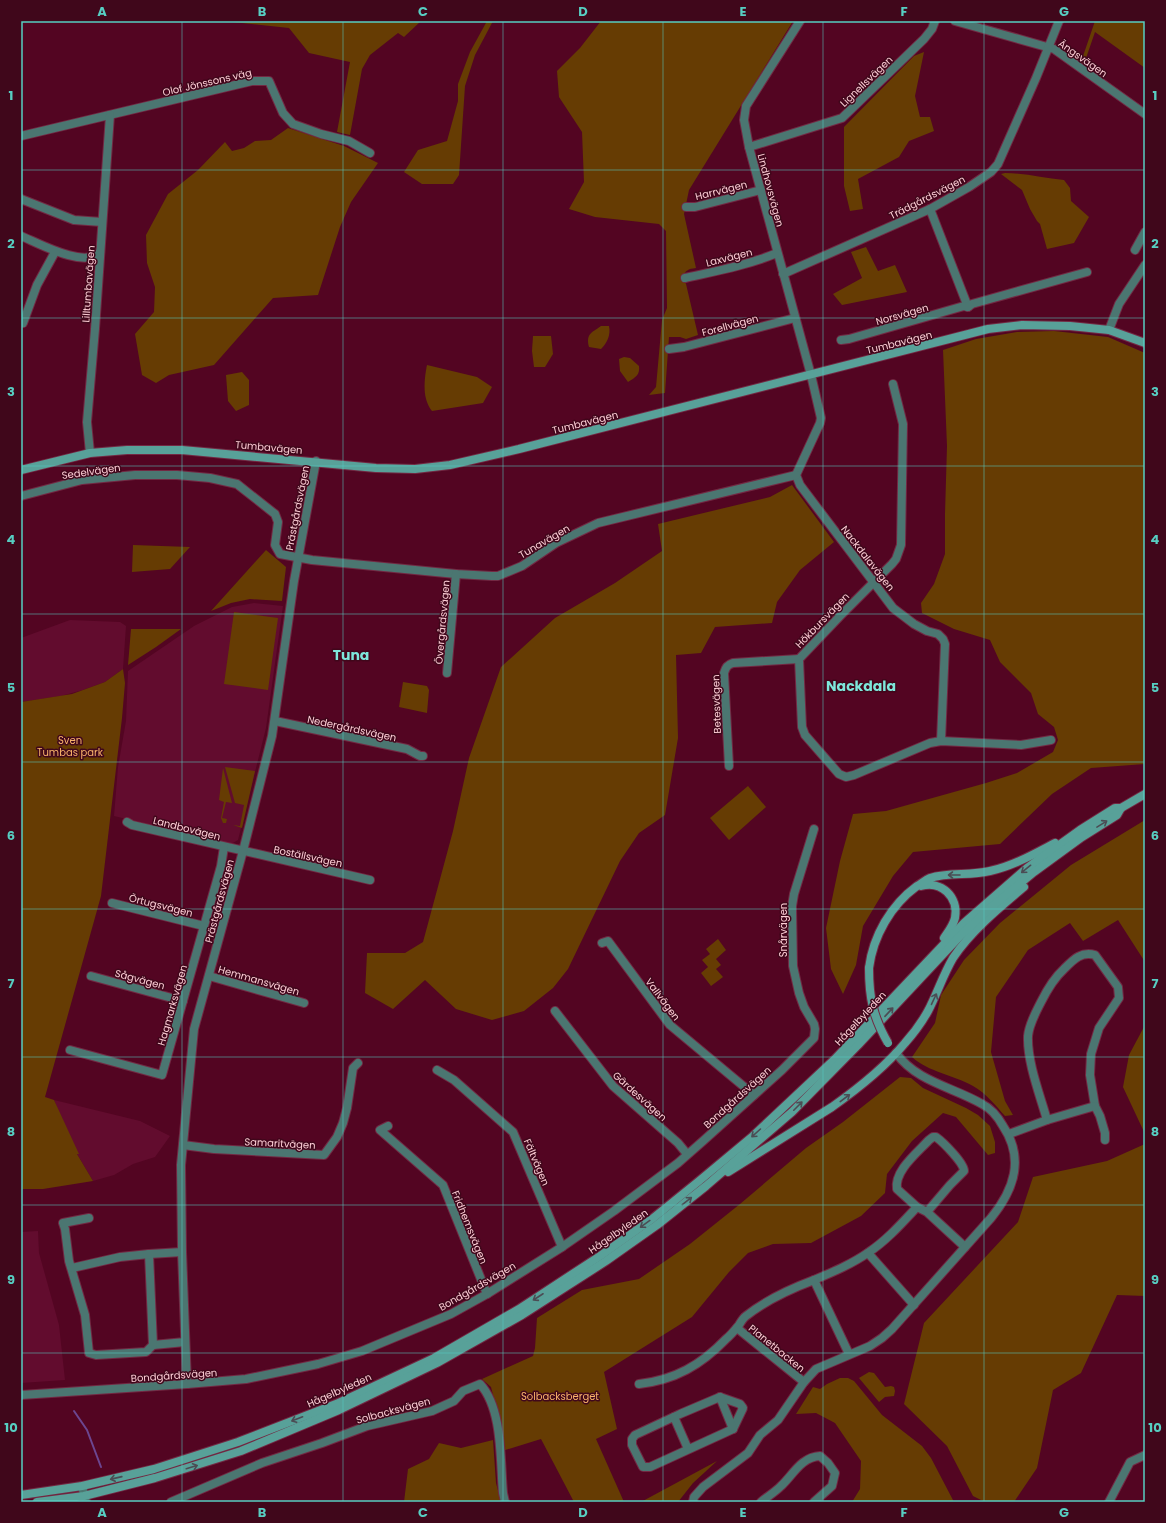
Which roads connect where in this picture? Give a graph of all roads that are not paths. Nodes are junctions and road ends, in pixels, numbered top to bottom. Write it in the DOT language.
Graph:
graph roads {
  1 [pos="800,21"];
  2 [pos="935,21"];
  3 [pos="955,21"];
  4 [pos="1059,21"];
  5 [pos="1048,47"];
  6 [pos="1145,114"];
  7 [pos="110,115"];
  8 [pos="21,136"];
  9 [pos="749,147"];
  10 [pos="370,153"];
  11 [pos="760,190"];
  12 [pos="21,199"];
  13 [pos="686,207"];
  14 [pos="930,209"];
  15 [pos="102,222"];
  16 [pos="1145,232"];
  17 [pos="21,236"];
  18 [pos="1135,250"];
  19 [pos="55,252"];
  20 [pos="100,252"];
  21 [pos="778,253"];
  22 [pos="1144,268"];
  23 [pos="1087,272"];
  24 [pos="784,274"];
  25 [pos="685,278"];
  26 [pos="968,308"];
  27 [pos="795,318"];
  28 [pos="23,323"];
  29 [pos="1109,330"];
  30 [pos="841,340"];
  31 [pos="1145,343"];
  32 [pos="669,349"];
  33 [pos="811,375"];
  34 [pos="893,384"];
  35 [pos="90,453"];
  36 [pos="316,461"];
  37 [pos="21,470"];
  38 [pos="141,475"];
  39 [pos="796,476"];
  40 [pos="21,496"];
  41 [pos="297,558"];
  42 [pos="456,574"];
  43 [pos="873,583"];
  44 [pos="798,659"];
  45 [pos="447,672"];
  46 [pos="275,721"];
  47 [pos="1051,740"];
  48 [pos="940,741"];
  49 [pos="423,756"];
  50 [pos="729,766"];
  51 [pos="1145,794"];
  52 [pos="1121,808"];
  53 [pos="127,822"];
  54 [pos="814,829"];
  55 [pos="1080,830"];
  56 [pos="1080,839"];
  57 [pos="224,847"];
  58 [pos="243,852"];
  59 [pos="370,880"];
  60 [pos="914,888"];
  61 [pos="112,903"];
  62 [pos="204,926"];
  63 [pos="602,943"];
  64 [pos="918,971"];
  65 [pos="91,976"];
  66 [pos="208,976"];
  67 [pos="183,1001"];
  68 [pos="304,1003"];
  69 [pos="555,1011"];
  70 [pos="815,1029"];
  71 [pos="70,1050"];
  72 [pos="896,1053"];
  73 [pos="358,1063"];
  74 [pos="436,1070"];
  75 [pos="754,1095"];
  76 [pos="1095,1106"];
  77 [pos="1047,1120"];
  78 [pos="388,1126"];
  79 [pos="1008,1134"];
  80 [pos="1105,1140"];
  81 [pos="183,1145"];
  82 [pos="687,1154"];
  83 [pos="706,1186"];
  84 [pos="917,1207"];
  85 [pos="928,1212"];
  86 [pos="89,1218"];
  87 [pos="562,1247"];
  88 [pos="965,1247"];
  89 [pos="182,1252"];
  90 [pos="868,1253"];
  91 [pos="149,1254"];
  92 [pos="72,1268"];
  93 [pos="814,1280"];
  94 [pos="487,1294"];
  95 [pos="914,1305"];
  96 [pos="737,1328"];
  97 [pos="185,1342"];
  98 [pos="153,1345"];
  99 [pos="849,1354"];
  100 [pos="804,1382"];
  101 [pos="187,1384"];
  102 [pos="639,1384"];
  103 [pos="21,1395"];
  104 [pos="720,1397"];
  105 [pos="674,1417"];
  106 [pos="734,1429"];
  107 [pos="688,1449"];
  108 [pos="1145,1455"];
  109 [pos="82,1486"];
  110 [pos="21,1495"];
  111 [pos="85,1499"];
  112 [pos="37,1502"];
  113 [pos="171,1502"];
  114 [pos="505,1502"];
  115 [pos="693,1502"];
  116 [pos="761,1502"];
  117 [pos="814,1502"];
  118 [pos="1109,1502"];
  1 -- 9 [label="street, Lindhovsvägen"];
  2 -- 9 [label="street, Lignellsvägen"];
  3 -- 5 [label="street, Ängsvägen"];
  4 -- 5 [label="street, Trädgårdsvägen"];
  5 -- 6 [label="street, Ängsvägen"];
  5 -- 14 [label="street, Trädgårdsvägen"];
  7 -- 8 [label="street, Olof Jönssons väg"];
  7 -- 10 [label="street, Olof Jönssons väg"];
  7 -- 15 [label="street, Lilltumbavägen"];
  9 -- 11 [label="street, Lindhovsvägen"];
  11 -- 13 [label="street, Harrvägen"];
  11 -- 21 [label="street, Lindhovsvägen"];
  12 -- 15 [label="street"];
  14 -- 24 [label="street, Trädgårdsvägen"];
  14 -- 26 [label="street"];
  15 -- 20 [label="street, Lilltumbavägen"];
  16 -- 18 [label="street"];
  17 -- 19 [label="street"];
  19 -- 20 [label="street"];
  19 -- 28 [label="street"];
  20 -- 35 [label="street, Lilltumbavägen"];
  21 -- 24 [label="street, Lindhovsvägen"];
  21 -- 25 [label="street, Laxvägen"];
  22 -- 29 [label="street"];
  23 -- 26 [label="street, Norsvägen"];
  24 -- 27 [label="street, Lindhovsvägen"];
  26 -- 30 [label="street, Norsvägen"];
  27 -- 32 [label="street, Forellvägen"];
  27 -- 33 [label="street, Lindhovsvägen"];
  29 -- 31 [label="main road, Tumbavägen"];
  29 -- 33 [label="main road, Tumbavägen"];
  33 -- 36 [label="main road, Tumbavägen"];
  33 -- 39 [label="street"];
  34 -- 43 [label="street, Hökbursvägen"];
  35 -- 36 [label="main road, Tumbavägen"];
  35 -- 37 [label="main road, Tumbavägen"];
  36 -- 41 [label="street, Prästgårdsvägen"];
  38 -- 40 [label="street, Sedelvägen"];
  38 -- 41 [label="street, Prästgårdsvägen"];
  39 -- 42 [label="street, Tunavägen"];
  39 -- 43 [label="street, Nackdalavägen"];
  41 -- 42 [label="street, Tunavägen"];
  41 -- 46 [label="street, Prästgårdsvägen"];
  42 -- 45 [label="street, Övergårdsvägen"];
  43 -- 44 [label="street, Hökbursvägen"];
  43 -- 48 [label="street, Nackdalavägen"];
  44 -- 48 [label="street, Hökbursvägen"];
  44 -- 50 [label="street, Betesvägen"];
  46 -- 49 [label="street, Nedergårdsvägen"];
  46 -- 58 [label="street, Prästgårdsvägen"];
  47 -- 48 [label="street, Hökbursvägen"];
  51 -- 52 [label="main road, Hågelbyleden"];
  52 -- 55 [label="main road, Hågelbyleden"];
  56 -- 52 [label="main road, Hågelbyleden, one-way"];
  53 -- 57 [label="street, Landbovägen"];
  54 -- 70 [label="street, Snårvägen"];
  55 -- 60 [label="main road, one-way"];
  55 -- 64 [label="main road, Hågelbyleden, one-way"];
  72 -- 56 [label="main road, one-way"];
  83 -- 56 [label="main road, Hågelbyleden, one-way"];
  57 -- 58 [label="street, Landbovägen"];
  57 -- 62 [label="street, Hagmarksvägen"];
  58 -- 59 [label="street, Boställsvägen"];
  58 -- 66 [label="street, Prästgårdsvägen"];
  60 -- 64 [label="main road"];
  60 -- 72 [label="main road, bridge"];
  61 -- 62 [label="street, Örtugsvägen"];
  62 -- 67 [label="street, Hagmarksvägen"];
  63 -- 75 [label="street, Vallvägen"];
  64 -- 109 [label="main road, Hågelbyleden, one-way"];
  65 -- 67 [label="street, Sågvägen"];
  66 -- 68 [label="street, Hemmansvägen"];
  66 -- 81 [label="street, Prästgårdsvägen"];
  67 -- 71 [label="street, Hagmarksvägen"];
  69 -- 82 [label="street, Gärdesvägen"];
  70 -- 75 [label="street, Bondgårdsvägen"];
  72 -- 79 [label="street, Planetbacken"];
  83 -- 72 [label="main road, one-way"];
  73 -- 81 [label="street, Samaritvägen"];
  74 -- 87 [label="street, Fältvägen"];
  75 -- 82 [label="street, Bondgårdsvägen"];
  76 -- 77 [label="street"];
  76 -- 77 [label="street"];
  76 -- 80 [label="street"];
  77 -- 79 [label="street"];
  78 -- 94 [label="street, Fridhemsvägen"];
  79 -- 88 [label="street, Planetbacken"];
  81 -- 89 [label="street, Prästgårdsvägen"];
  82 -- 87 [label="street, Bondgårdsvägen"];
  111 -- 83 [label="main road, Hågelbyleden, one-way"];
  84 -- 85 [label="street"];
  84 -- 85 [label="street"];
  84 -- 90 [label="street, Planetbacken"];
  85 -- 88 [label="street"];
  86 -- 92 [label="street"];
  87 -- 94 [label="street, Bondgårdsvägen"];
  88 -- 95 [label="street, Planetbacken"];
  89 -- 91 [label="street"];
  89 -- 97 [label="street, Prästgårdsvägen"];
  90 -- 93 [label="street, Planetbacken"];
  90 -- 95 [label="street"];
  91 -- 92 [label="street"];
  91 -- 98 [label="street"];
  92 -- 98 [label="street"];
  93 -- 96 [label="street, Planetbacken"];
  93 -- 99 [label="street"];
  94 -- 101 [label="street, Bondgårdsvägen"];
  95 -- 99 [label="street, Planetbacken"];
  96 -- 100 [label="street, Planetbacken"];
  96 -- 102 [label="street, Planetbacken"];
  97 -- 98 [label="street"];
  97 -- 101 [label="street, Prästgårdsvägen"];
  99 -- 100 [label="street, Planetbacken"];
  100 -- 115 [label="street, Planetbacken"];
  101 -- 103 [label="street, Bondgårdsvägen"];
  104 -- 105 [label="street"];
  104 -- 106 [label="street"];
  104 -- 106 [label="street"];
  105 -- 107 [label="street"];
  105 -- 107 [label="street"];
  106 -- 107 [label="street"];
  108 -- 118 [label="street"];
  109 -- 110 [label="main road, Hågelbyleden"];
  109 -- 111 [label="street"];
  111 -- 112 [label="main road, Hågelbyleden"];
  113 -- 114 [label="street, Solbacksvägen"];
  116 -- 117 [label="street"];
}
